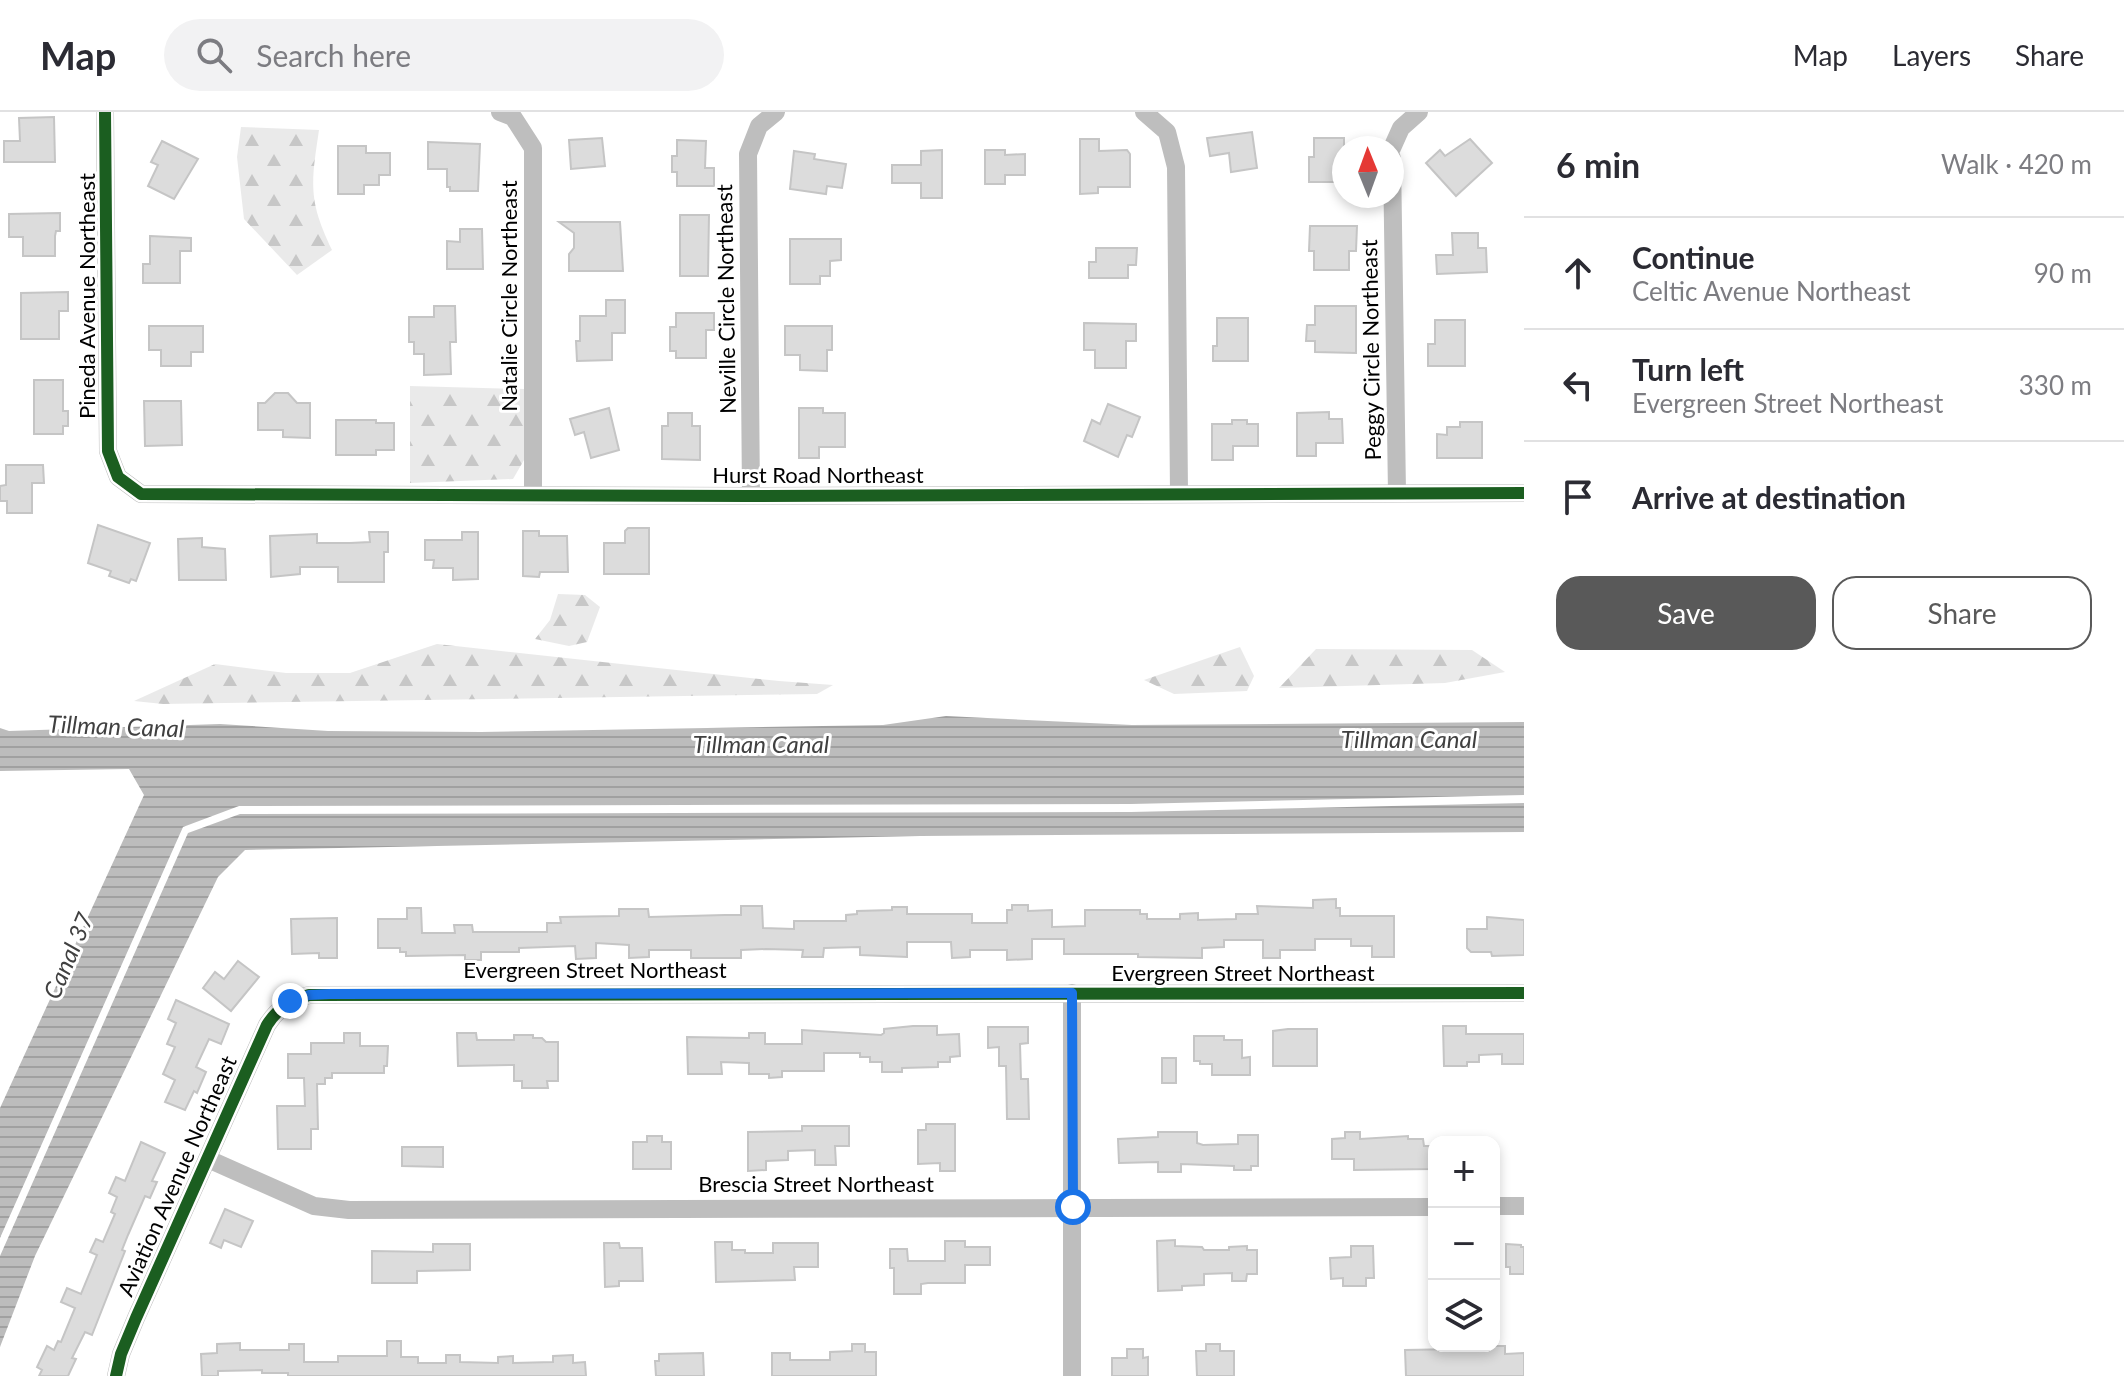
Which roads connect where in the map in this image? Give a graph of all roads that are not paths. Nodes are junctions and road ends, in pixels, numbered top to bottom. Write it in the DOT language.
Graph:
graph roads {
  1 [pos="105,112"];
  2 [pos="500,112"];
  3 [pos="776,112"];
  4 [pos="1144,112"];
  5 [pos="1419,112"];
  6 [pos="1397,136"];
  7 [pos="1393,208"];
  8 [pos="118,477"];
  9 [pos="1179,492"];
  10 [pos="1397,493"];
  11 [pos="1524,493"];
  12 [pos="533,494"];
  13 [pos="751,496"];
  14 [pos="1072,993"];
  15 [pos="1524,993"];
  16 [pos="290,1001"];
  17 [pos="208,1159"];
  18 [pos="1500,1206"];
  19 [pos="1524,1206"];
  20 [pos="1073,1207"];
  21 [pos="1428,1207"];
  22 [pos="116,1376"];
  23 [pos="1072,1376"];
  1 -- 8 [label="street, Pineda Avenue Northeast"];
  2 -- 12 [label="street, Natalie Circle Northeast"];
  3 -- 13 [label="street, Neville Circle Northeast"];
  4 -- 9 [label="street"];
  5 -- 6 [label="street"];
  7 -- 10 [label="street, Peggy Circle Northeast"];
  8 -- 12 [label="street, Hurst Road Northeast"];
  9 -- 10 [label="street, Hurst Road Northeast"];
  9 -- 13 [label="street, Hurst Road Northeast"];
  10 -- 11 [label="street, Hurst Road Northeast"];
  12 -- 13 [label="street, Hurst Road Northeast"];
  14 -- 15 [label="street, Evergreen Street Northeast"];
  14 -- 16 [label="street, Evergreen Street Northeast"];
  14 -- 20 [label="street"];
  16 -- 17 [label="street, Aviation Avenue Northeast"];
  17 -- 20 [label="street, Brescia Street Northeast"];
  17 -- 22 [label="street, Aviation Avenue Northeast"];
  18 -- 19 [label="street"];
  20 -- 21 [label="street, Brescia Street Northeast"];
  20 -- 23 [label="street"];
}
